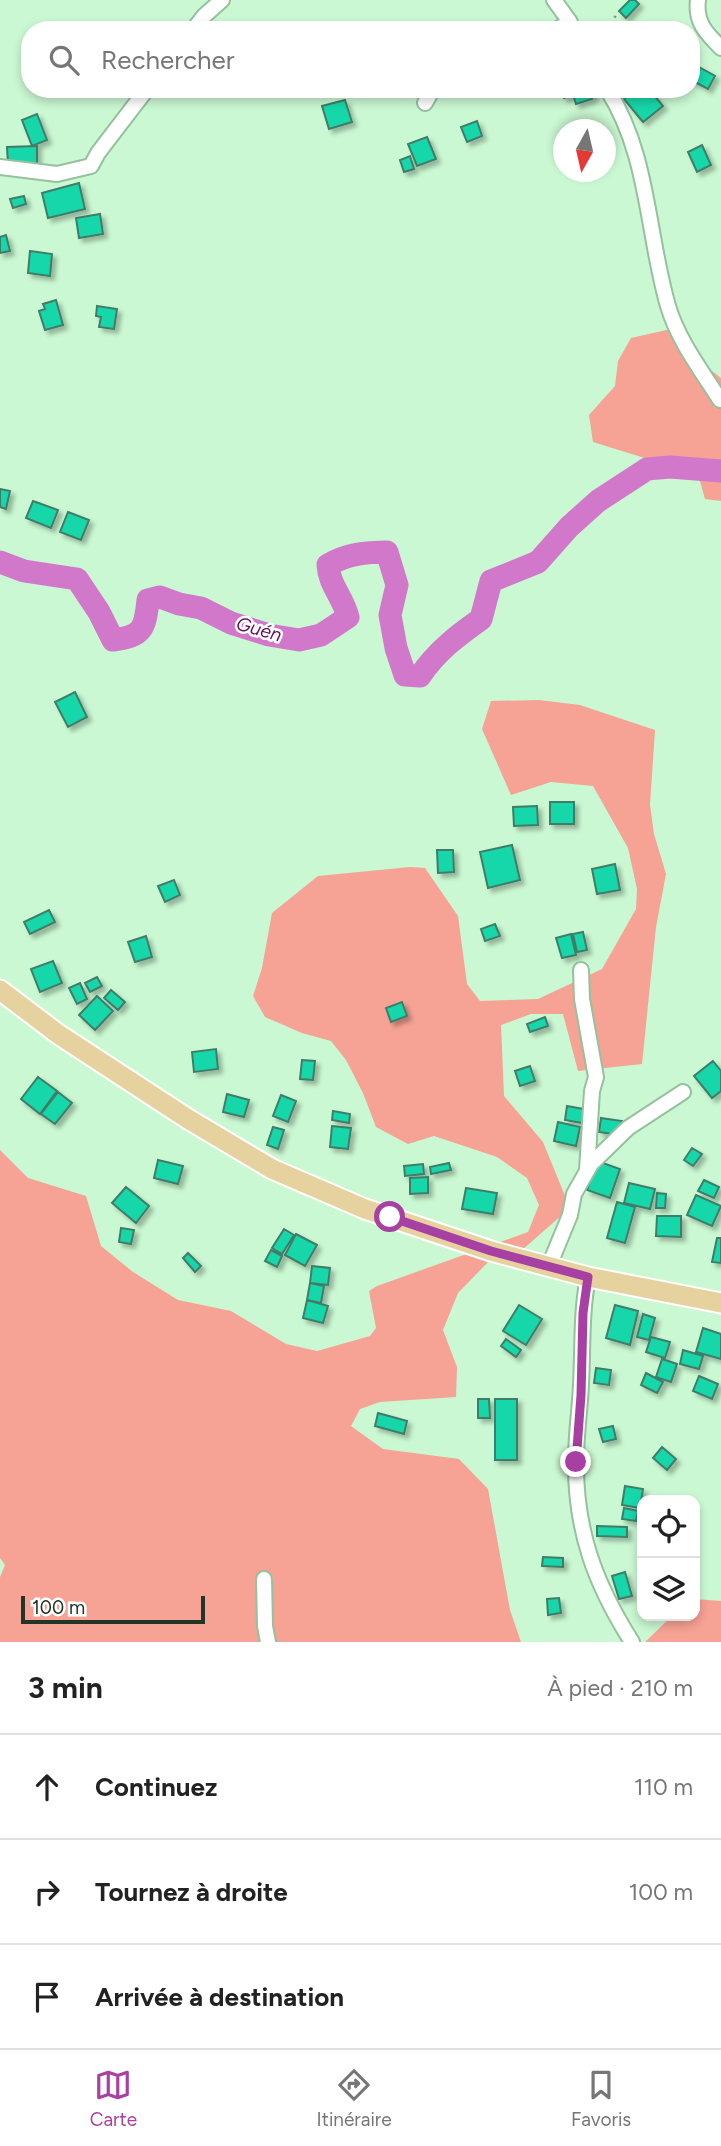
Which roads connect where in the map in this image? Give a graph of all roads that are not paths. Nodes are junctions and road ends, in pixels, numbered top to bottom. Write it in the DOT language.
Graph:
graph roads {
  1 [pos="222,0"];
  2 [pos="554,0"];
  3 [pos="698,0"];
  4 [pos="200,21"];
  5 [pos="569,21"];
  6 [pos="699,21"];
  7 [pos="700,23"];
  8 [pos="721,48"];
  9 [pos="140,98"];
  10 [pos="428,98"];
  11 [pos="613,98"];
  12 [pos="425,103"];
  13 [pos="0,167"];
  14 [pos="720,400"];
  15 [pos="581,970"];
  16 [pos="0,990"];
  17 [pos="683,1092"];
  18 [pos="587,1170"];
  19 [pos="549,1266"];
  20 [pos="588,1277"];
  21 [pos="721,1303"];
  22 [pos="264,1579"];
  23 [pos="268,1642"];
  24 [pos="632,1642"];
  1 -- 4 [label="street"];
  2 -- 5 [label="street"];
  3 -- 6 [label="street"];
  7 -- 8 [label="street"];
  9 -- 13 [label="street"];
  10 -- 12 [label="street"];
  11 -- 14 [label="street"];
  15 -- 18 [label="street"];
  16 -- 19 [label="main road"];
  17 -- 18 [label="street"];
  18 -- 19 [label="street"];
  19 -- 20 [label="main road"];
  20 -- 21 [label="main road"];
  20 -- 24 [label="street"];
  22 -- 23 [label="street"];
}
